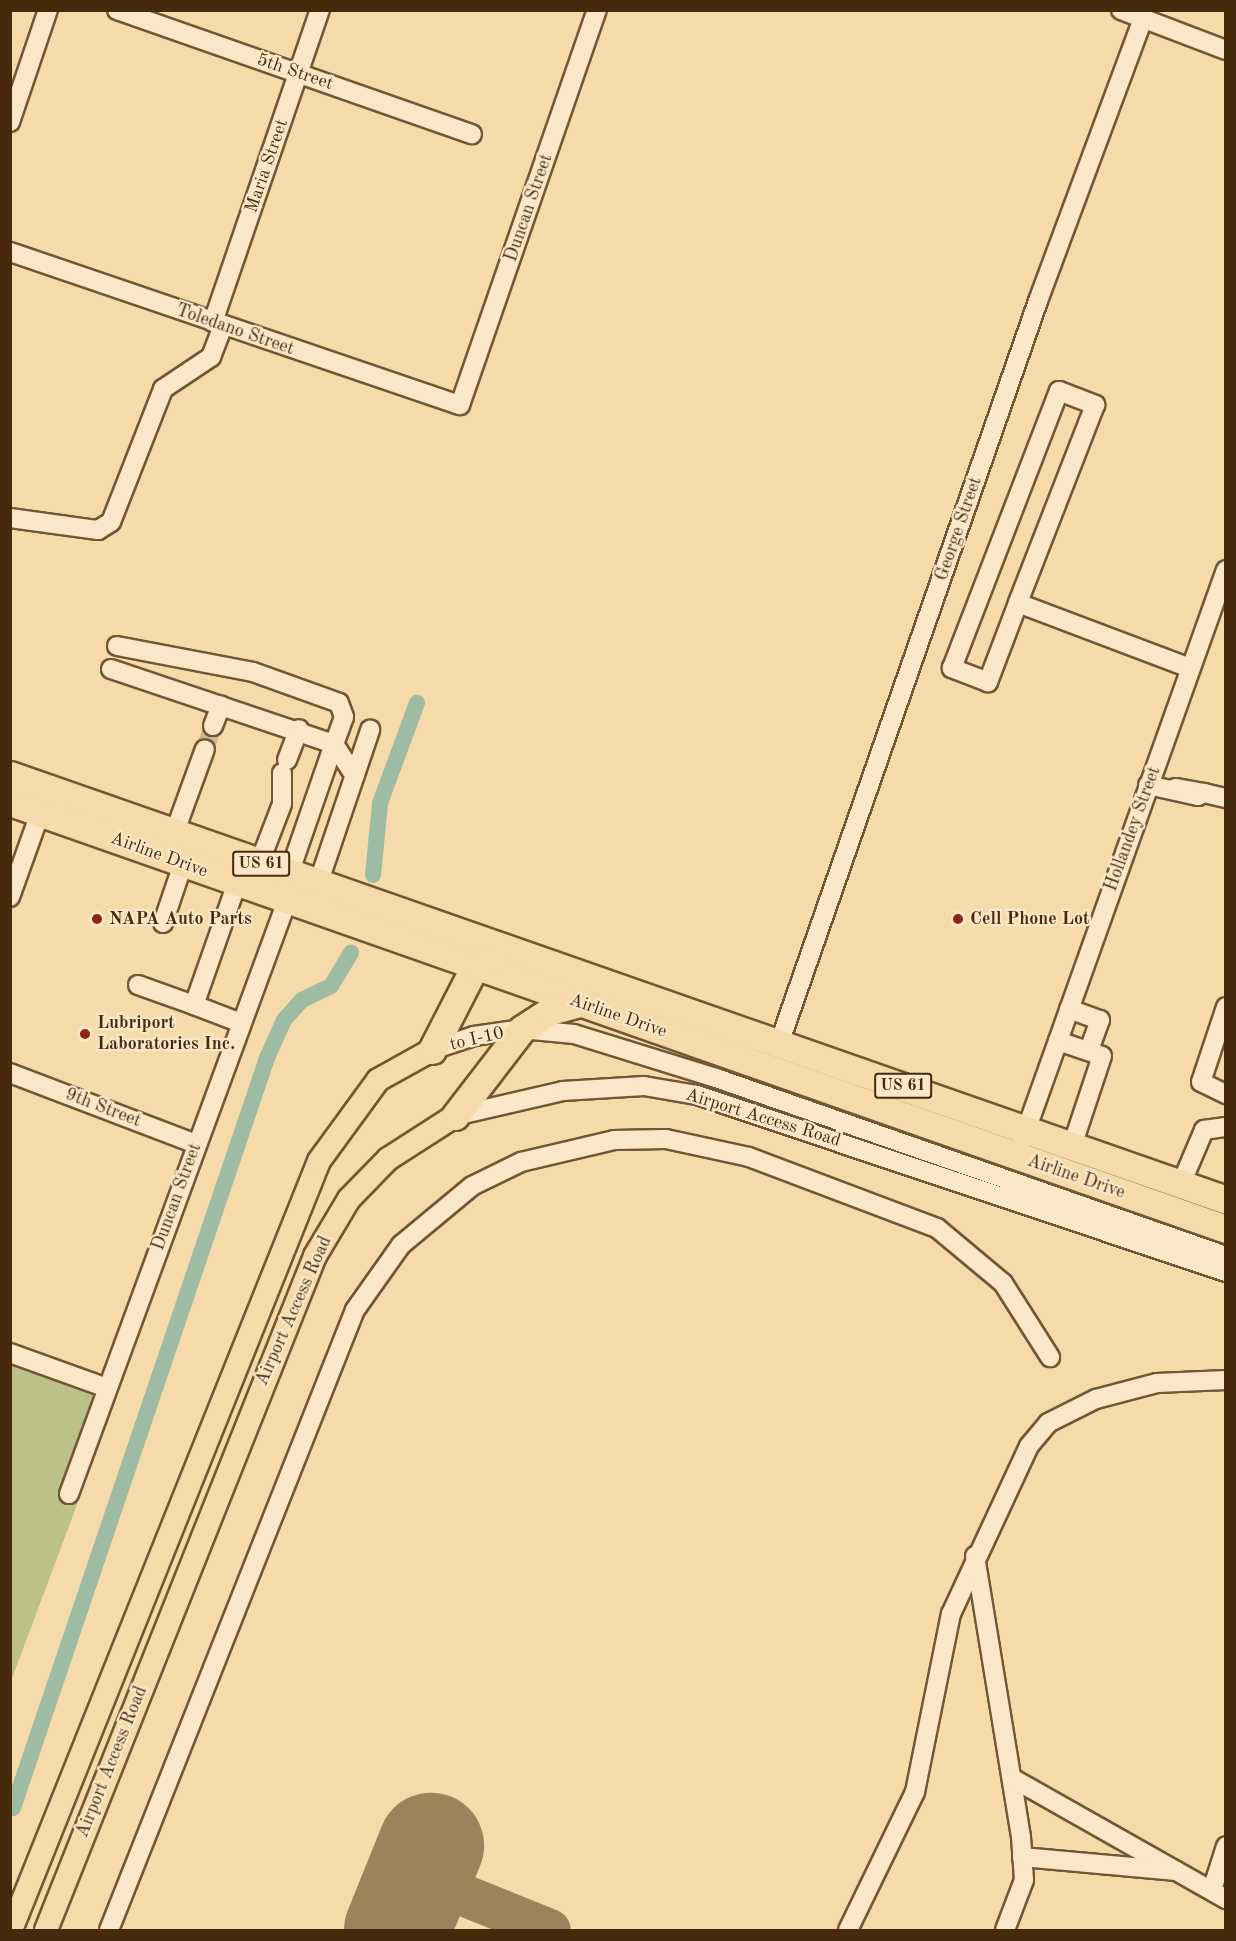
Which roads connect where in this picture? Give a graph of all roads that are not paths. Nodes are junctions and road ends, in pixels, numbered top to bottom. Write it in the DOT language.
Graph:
graph roads {
  1 [pos="48,10"];
  2 [pos="117,10"];
  3 [pos="321,10"];
  4 [pos="597,10"];
  5 [pos="1121,10"];
  6 [pos="1143,18"];
  7 [pos="1226,50"];
  8 [pos="298,74"];
  9 [pos="10,122"];
  10 [pos="472,134"];
  11 [pos="10,252"];
  12 [pos="218,324"];
  13 [pos="460,405"];
  14 [pos="10,518"];
  15 [pos="1226,570"];
  16 [pos="1018,603"];
  17 [pos="117,646"];
  18 [pos="1190,668"];
  19 [pos="111,669"];
  20 [pos="221,705"];
  21 [pos="213,726"];
  22 [pos="299,729"];
  23 [pos="370,730"];
  24 [pos="334,744"];
  25 [pos="205,749"];
  26 [pos="10,775"];
  27 [pos="355,776"];
  28 [pos="1148,785"];
  29 [pos="1226,798"];
  30 [pos="45,801"];
  31 [pos="10,802"];
  32 [pos="174,834"];
  33 [pos="183,864"];
  34 [pos="259,864"];
  35 [pos="237,883"];
  36 [pos="318,884"];
  37 [pos="288,888"];
  38 [pos="10,897"];
  39 [pos="163,923"];
  40 [pos="413,945"];
  41 [pos="513,949"];
  42 [pos="475,966"];
  43 [pos="138,985"];
  44 [pos="579,1003"];
  45 [pos="194,1005"];
  46 [pos="1226,1007"];
  47 [pos="454,1008"];
  48 [pos="1069,1008"];
  49 [pos="242,1023"];
  50 [pos="522,1029"];
  51 [pos="780,1041"];
  52 [pos="1058,1041"];
  53 [pos="432,1050"];
  54 [pos="1089,1051"];
  55 [pos="10,1073"];
  56 [pos="1226,1094"];
  57 [pos="455,1116"];
  58 [pos="1226,1127"];
  59 [pos="1026,1130"];
  60 [pos="196,1144"];
  61 [pos="1072,1146"];
  62 [pos="1017,1156"];
  63 [pos="1181,1184"];
  64 [pos="1226,1200"];
  65 [pos="1226,1229"];
  66 [pos="1226,1256"];
  67 [pos="1226,1272"];
  68 [pos="10,1353"];
  69 [pos="1050,1357"];
  70 [pos="1226,1380"];
  71 [pos="107,1388"];
  72 [pos="69,1494"];
  73 [pos="975,1556"];
  74 [pos="1012,1778"];
  75 [pos="1226,1846"];
  76 [pos="1022,1857"];
  77 [pos="1185,1871"];
  78 [pos="1219,1895"];
  79 [pos="11,1930"];
  80 [pos="46,1930"];
  81 [pos="109,1930"];
  82 [pos="848,1930"];
  83 [pos="1005,1930"];
  1 -- 9 [label="street"];
  2 -- 8 [label="street, 5th Street"];
  3 -- 8 [label="street, Maria Street"];
  4 -- 13 [label="street, Duncan Street"];
  5 -- 6 [label="street"];
  6 -- 7 [label="street"];
  6 -- 51 [label="street, George Street"];
  8 -- 10 [label="street, 5th Street"];
  8 -- 12 [label="street, Maria Street"];
  11 -- 12 [label="street, Toledano Street"];
  12 -- 13 [label="street, Toledano Street"];
  12 -- 14 [label="street, Maria Street"];
  15 -- 18 [label="street, Hollandey Street"];
  16 -- 16 [label="street"];
  16 -- 18 [label="street"];
  17 -- 24 [label="street, Duncan Street"];
  18 -- 28 [label="street, Hollandey Street"];
  19 -- 20 [label="street"];
  20 -- 21 [label="street"];
  20 -- 22 [label="street"];
  22 -- 24 [label="street"];
  22 -- 34 [label="street"];
  23 -- 27 [label="street"];
  24 -- 27 [label="street"];
  24 -- 37 [label="street, Duncan Street"];
  25 -- 32 [label="street"];
  26 -- 30 [label="highway, Airline Drive / US 61"];
  27 -- 36 [label="street"];
  28 -- 29 [label="street"];
  28 -- 48 [label="street, Hollandey Street"];
  30 -- 31 [label="highway, Airline Drive / US 61"];
  30 -- 32 [label="highway, Airline Drive / US 61"];
  30 -- 33 [label="highway, Airline Drive / US 61"];
  30 -- 38 [label="street"];
  32 -- 34 [label="highway, Airline Drive / US 61"];
  33 -- 35 [label="highway, Airline Drive / US 61"];
  33 -- 39 [label="street"];
  34 -- 37 [label="highway, Airline Drive / US 61"];
  35 -- 37 [label="highway, Airline Drive / US 61"];
  35 -- 45 [label="street"];
  36 -- 37 [label="highway, Airline Drive / US 61"];
  36 -- 41 [label="highway, Airline Drive / US 61"];
  37 -- 40 [label="highway, Airline Drive / US 61"];
  37 -- 49 [label="street, Duncan Street"];
  40 -- 42 [label="highway, Airline Drive / US 61"];
  40 -- 47 [label="highway"];
  41 -- 42 [label="highway"];
  41 -- 51 [label="highway, Airline Drive / US 61"];
  42 -- 44 [label="highway, Airline Drive / US 61"];
  42 -- 47 [label="highway"];
  43 -- 45 [label="street"];
  44 -- 50 [label="highway"];
  44 -- 62 [label="highway, Airline Drive / US 61"];
  45 -- 49 [label="street"];
  46 -- 56 [label="street"];
  47 -- 53 [label="highway"];
  48 -- 52 [label="street, Hollandey Street"];
  48 -- 54 [label="street"];
  49 -- 60 [label="street, Duncan Street"];
  50 -- 53 [label="street, to I-10"];
  50 -- 57 [label="highway"];
  50 -- 66 [label="street, Airport Access Road"];
  51 -- 59 [label="highway, Airline Drive / US 61"];
  52 -- 54 [label="street"];
  52 -- 59 [label="street, Hollandey Street"];
  53 -- 79 [label="main road, Airport Access Road"];
  54 -- 61 [label="street"];
  55 -- 60 [label="street, 9th Street"];
  57 -- 67 [label="street, Airport Access Road"];
  57 -- 80 [label="main road, Airport Access Road"];
  58 -- 63 [label="street"];
  59 -- 61 [label="highway, Airline Drive / US 61"];
  59 -- 62 [label="street, Hollandey Street"];
  60 -- 71 [label="street, Duncan Street"];
  61 -- 63 [label="highway, Airline Drive / US 61"];
  62 -- 65 [label="highway, Airline Drive / US 61"];
  63 -- 64 [label="highway, Airline Drive / US 61"];
  68 -- 71 [label="street"];
  69 -- 81 [label="street"];
  70 -- 73 [label="street"];
  71 -- 72 [label="street, Duncan Street"];
  73 -- 74 [label="street"];
  73 -- 82 [label="street"];
  74 -- 76 [label="street"];
  74 -- 77 [label="street"];
  75 -- 78 [label="street"];
  76 -- 77 [label="street"];
  76 -- 83 [label="street"];
  77 -- 78 [label="street"];
}
